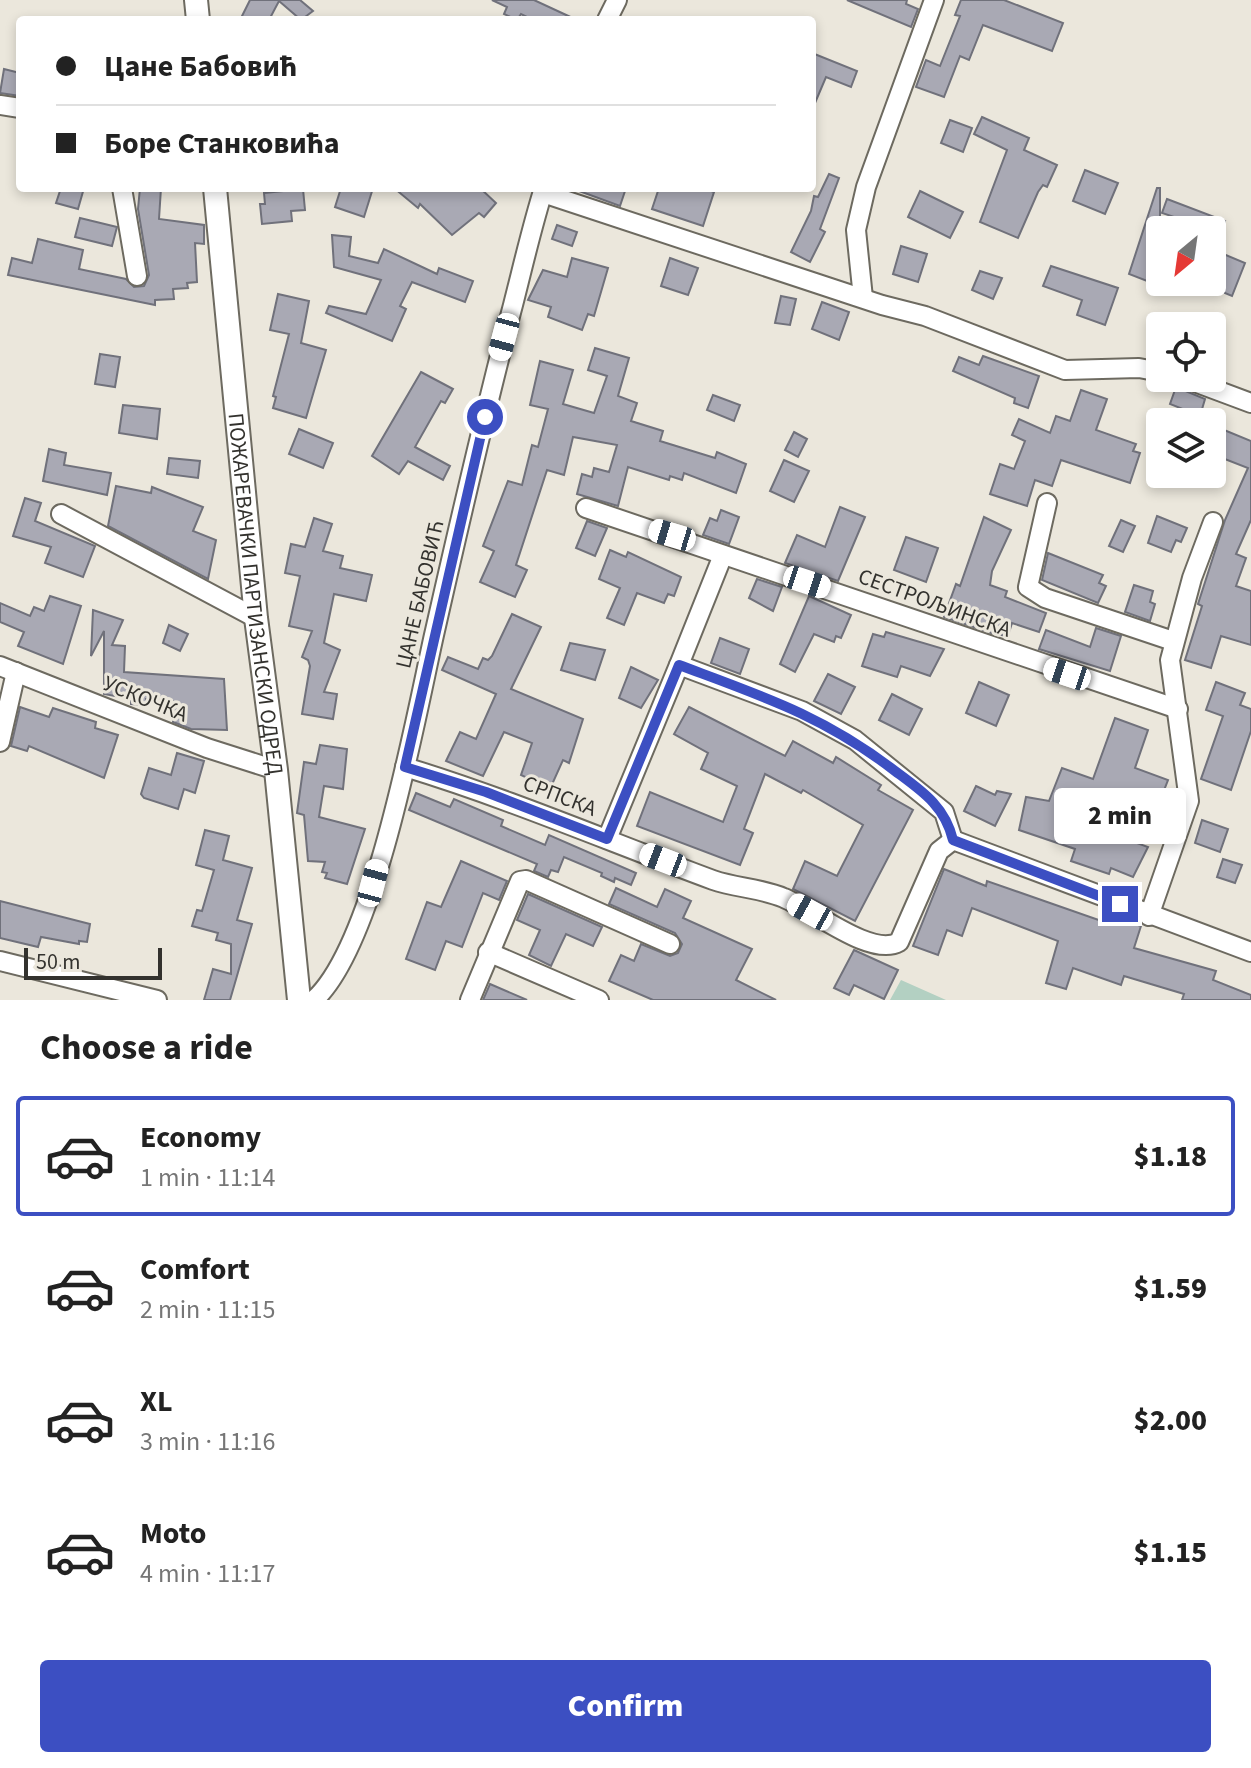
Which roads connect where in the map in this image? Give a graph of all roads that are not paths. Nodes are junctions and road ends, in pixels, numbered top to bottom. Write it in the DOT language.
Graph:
graph roads {
  1 [pos="934,0"];
  2 [pos="123,192"];
  3 [pos="215,192"];
  4 [pos="544,192"];
  5 [pos="547,192"];
  6 [pos="137,276"];
  7 [pos="863,298"];
  8 [pos="1146,369"];
  9 [pos="1222,392"];
  10 [pos="1251,403"];
  11 [pos="1047,503"];
  12 [pos="586,508"];
  13 [pos="61,514"];
  14 [pos="1213,522"];
  15 [pos="723,555"];
  16 [pos="256,618"];
  17 [pos="1173,641"];
  18 [pos="679,665"];
  19 [pos="8,669"];
  20 [pos="1178,709"];
  21 [pos="0,742"];
  22 [pos="405,767"];
  23 [pos="276,770"];
  24 [pos="607,839"];
  25 [pos="953,840"];
  26 [pos="1149,916"];
  27 [pos="670,944"];
  28 [pos="488,952"];
  29 [pos="1251,952"];
  30 [pos="0,961"];
  31 [pos="157,1000"];
  32 [pos="299,1000"];
  33 [pos="314,1000"];
  34 [pos="470,1000"];
  35 [pos="599,1000"];
  1 -- 7 [label="street"];
  2 -- 6 [label="street"];
  3 -- 16 [label="street, ПОЖАРЕВАЧКИ ПАРТИЗАНСКИ ОДРЕД"];
  4 -- 22 [label="street, ЦАНЕ БАБОВИЋ"];
  5 -- 7 [label="street"];
  7 -- 8 [label="street"];
  9 -- 10 [label="street"];
  11 -- 17 [label="street"];
  12 -- 15 [label="street, СЕСТРОЉИНСКА"];
  13 -- 16 [label="street"];
  14 -- 17 [label="street"];
  15 -- 18 [label="street"];
  15 -- 20 [label="street, СЕСТРОЉИНСКА"];
  16 -- 23 [label="street, ПОЖАРЕВАЧКИ ПАРТИЗАНСКИ ОДРЕД"];
  17 -- 20 [label="street"];
  18 -- 24 [label="street"];
  18 -- 25 [label="street"];
  19 -- 21 [label="street"];
  19 -- 23 [label="street, УСКОЧКА"];
  20 -- 26 [label="street"];
  22 -- 24 [label="street, СРПСКА"];
  22 -- 33 [label="street, ЦАНЕ БАБОВИЋ"];
  23 -- 32 [label="street, ПОЖАРЕВАЧКИ ПАРТИЗАНСКИ ОДРЕД"];
  24 -- 25 [label="street, СРПСКА"];
  25 -- 26 [label="street"];
  26 -- 29 [label="street"];
  27 -- 28 [label="street"];
  28 -- 34 [label="street"];
  28 -- 35 [label="street"];
  30 -- 31 [label="street"];
}
